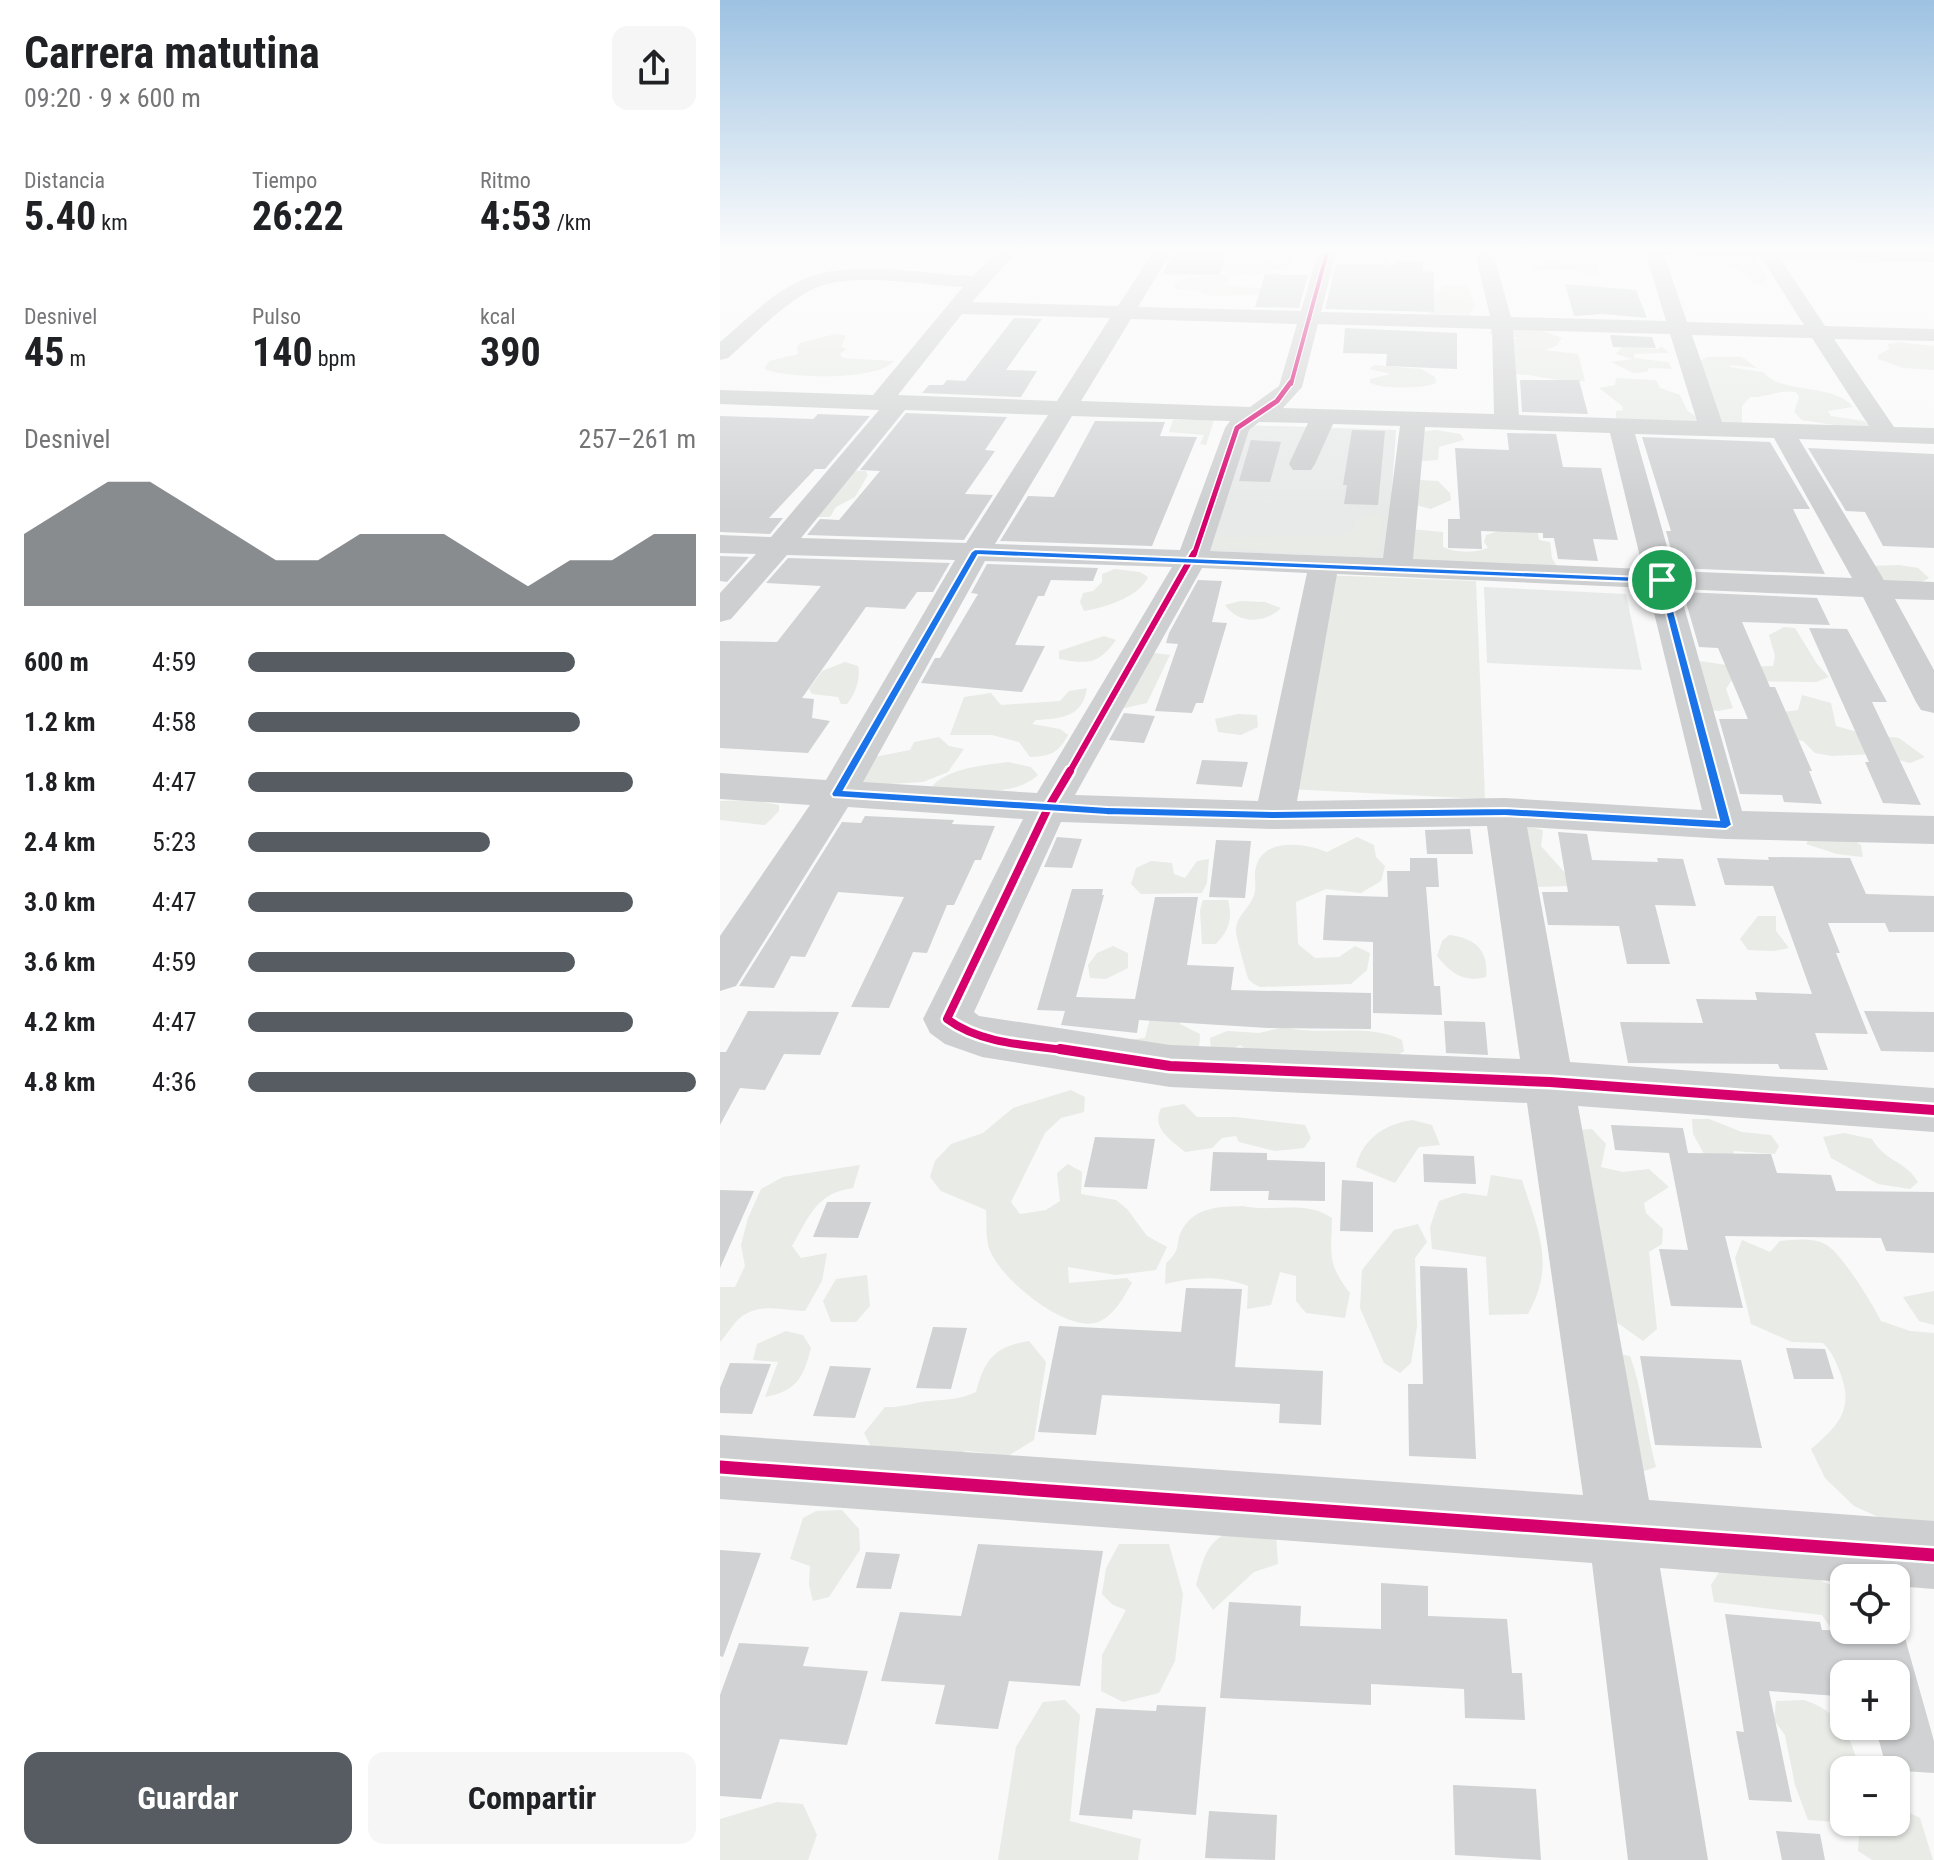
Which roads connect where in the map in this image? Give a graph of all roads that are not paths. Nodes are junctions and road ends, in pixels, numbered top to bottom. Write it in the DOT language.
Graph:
graph roads {
  1 [pos="742,336"];
  2 [pos="937,336"];
  3 [pos="1108,336"];
  4 [pos="1304,336"];
  5 [pos="1503,336"];
  6 [pos="1683,336"];
  7 [pos="1822,336"];
  8 [pos="720,353"];
  9 [pos="723,400"];
  10 [pos="888,403"];
  11 [pos="1062,409"];
  12 [pos="1255,415"];
  13 [pos="1323,418"];
  14 [pos="1413,421"];
  15 [pos="1507,424"];
  16 [pos="1621,427"];
  17 [pos="1712,430"];
  18 [pos="1782,431"];
  19 [pos="1887,435"];
  20 [pos="1934,436"];
  21 [pos="1302,464"];
  22 [pos="720,544"];
  23 [pos="779,546"];
  24 [pos="975,552"];
  25 [pos="1192,559"];
  26 [pos="1324,565"];
  27 [pos="1397,568"];
  28 [pos="1662,580"];
  29 [pos="1874,589"];
  30 [pos="1934,591"];
  31 [pos="720,612"];
  32 [pos="1934,702"];
  33 [pos="720,786"];
  34 [pos="837,794"];
  35 [pos="1048,808"];
  36 [pos="1505,812"];
  37 [pos="1275,815"];
  38 [pos="1726,825"];
  39 [pos="1934,830"];
  40 [pos="720,973"];
  41 [pos="1550,1082"];
  42 [pos="1934,1110"];
  43 [pos="720,1467"];
  44 [pos="1621,1530"];
  45 [pos="1934,1555"];
  46 [pos="1668,1860"];
  1 -- 8 [label="street"];
  2 -- 10 [label="street"];
  3 -- 11 [label="street"];
  4 -- 12 [label="street"];
  5 -- 15 [label="street"];
  6 -- 17 [label="street"];
  7 -- 19 [label="street"];
  9 -- 10 [label="street"];
  10 -- 11 [label="street"];
  10 -- 23 [label="street"];
  11 -- 12 [label="street"];
  11 -- 24 [label="street"];
  12 -- 13 [label="street"];
  12 -- 25 [label="street"];
  13 -- 14 [label="street"];
  13 -- 21 [label="street"];
  14 -- 15 [label="street"];
  14 -- 27 [label="street"];
  15 -- 16 [label="street"];
  16 -- 17 [label="street"];
  16 -- 28 [label="street"];
  17 -- 18 [label="street"];
  18 -- 19 [label="street"];
  18 -- 29 [label="street"];
  19 -- 20 [label="street"];
  22 -- 23 [label="street"];
  23 -- 24 [label="street"];
  23 -- 31 [label="street"];
  24 -- 25 [label="street"];
  24 -- 34 [label="street"];
  25 -- 26 [label="street"];
  25 -- 35 [label="street"];
  26 -- 27 [label="street"];
  26 -- 37 [label="street"];
  27 -- 28 [label="street"];
  28 -- 29 [label="street"];
  28 -- 38 [label="street"];
  29 -- 30 [label="street"];
  29 -- 32 [label="street"];
  33 -- 34 [label="street"];
  34 -- 35 [label="street"];
  34 -- 40 [label="street"];
  35 -- 37 [label="street"];
  35 -- 41 [label="street"];
  36 -- 37 [label="street"];
  36 -- 38 [label="street"];
  36 -- 41 [label="street"];
  38 -- 39 [label="street"];
  41 -- 42 [label="street"];
  41 -- 44 [label="street"];
  43 -- 44 [label="street"];
  44 -- 45 [label="street"];
  44 -- 46 [label="street"];
}
